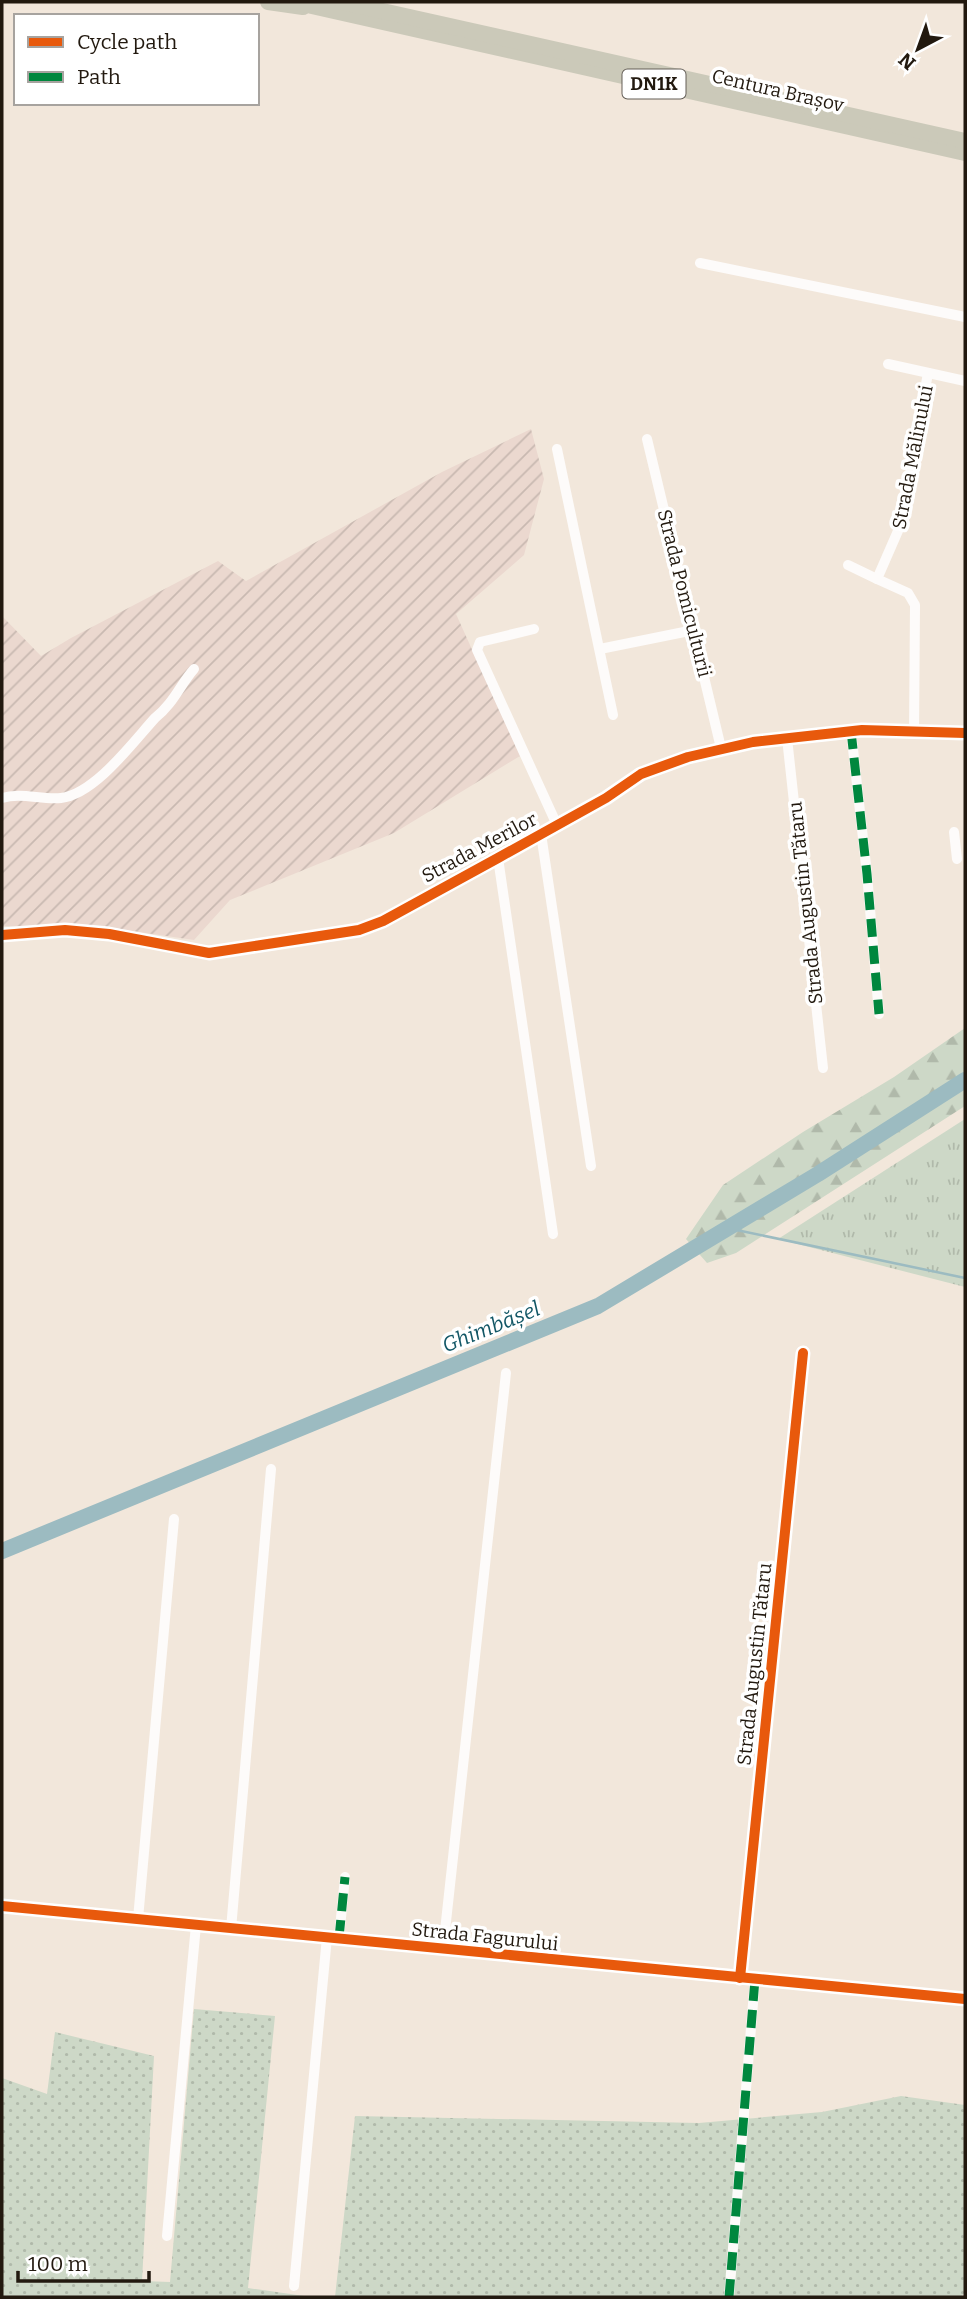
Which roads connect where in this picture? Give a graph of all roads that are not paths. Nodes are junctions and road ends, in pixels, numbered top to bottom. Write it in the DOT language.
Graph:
graph roads {
  1 [pos="268,2"];
  2 [pos="294,2"];
  3 [pos="344,5"];
  4 [pos="965,141"];
  5 [pos="965,153"];
  6 [pos="700,263"];
  7 [pos="965,317"];
  8 [pos="888,364"];
  9 [pos="928,373"];
  10 [pos="965,381"];
  11 [pos="647,439"];
  12 [pos="557,449"];
  13 [pos="848,565"];
  14 [pos="877,579"];
  15 [pos="534,629"];
  16 [pos="694,630"];
  17 [pos="600,649"];
  18 [pos="194,669"];
  19 [pos="613,715"];
  20 [pos="851,731"];
  21 [pos="914,733"];
  22 [pos="965,733"];
  23 [pos="787,738"];
  24 [pos="721,748"];
  25 [pos="2,798"];
  26 [pos="557,825"];
  27 [pos="954,832"];
  28 [pos="541,834"];
  29 [pos="960,855"];
  30 [pos="498,858"];
  31 [pos="2,935"];
  32 [pos="879,1014"];
  33 [pos="823,1068"];
  34 [pos="591,1166"];
  35 [pos="553,1234"];
  36 [pos="803,1353"];
  37 [pos="506,1373"];
  38 [pos="271,1469"];
  39 [pos="174,1519"];
  40 [pos="345,1877"];
  41 [pos="2,1906"];
  42 [pos="138,1919"];
  43 [pos="197,1925"];
  44 [pos="231,1929"];
  45 [pos="327,1937"];
  46 [pos="339,1938"];
  47 [pos="443,1949"];
  48 [pos="740,1978"];
  49 [pos="755,1979"];
  50 [pos="965,1999"];
  51 [pos="167,2236"];
  52 [pos="294,2286"];
  53 [pos="729,2297"];
  1 -- 3 [label="highway"];
  2 -- 3 [label="highway, Centura Brașov / DN1K"];
  3 -- 4 [label="highway, Centura Brașov / DN1K"];
  3 -- 5 [label="highway, Centura Brașov / DN1K"];
  6 -- 7 [label="street"];
  8 -- 9 [label="street, Strada Mălinului"];
  9 -- 10 [label="street, Strada Mălinului"];
  9 -- 14 [label="street, Strada Mălinului"];
  11 -- 16 [label="street, Strada Pomiculturii"];
  12 -- 17 [label="street"];
  13 -- 14 [label="street"];
  14 -- 21 [label="street"];
  15 -- 26 [label="street"];
  16 -- 17 [label="street"];
  16 -- 24 [label="street, Strada Pomiculturii"];
  17 -- 19 [label="street"];
  18 -- 25 [label="street"];
  20 -- 21 [label="street, Strada Merilor"];
  20 -- 23 [label="street, Strada Merilor"];
  20 -- 32 [label="street"];
  21 -- 22 [label="street, Strada Merilor"];
  23 -- 24 [label="street, Strada Merilor"];
  23 -- 33 [label="street, Strada Augustin Tătaru"];
  24 -- 26 [label="street, Strada Merilor"];
  26 -- 28 [label="street, Strada Merilor"];
  27 -- 29 [label="street"];
  28 -- 30 [label="street, Strada Merilor"];
  28 -- 34 [label="street"];
  30 -- 31 [label="street, Strada Merilor"];
  30 -- 35 [label="street"];
  36 -- 48 [label="street, Strada Augustin Tătaru"];
  37 -- 47 [label="street, Strada Fagurului"];
  38 -- 44 [label="street"];
  39 -- 42 [label="street"];
  40 -- 46 [label="street"];
  41 -- 42 [label="street, Strada Fagurului"];
  42 -- 43 [label="street, Strada Fagurului"];
  43 -- 44 [label="street, Strada Fagurului"];
  43 -- 51 [label="street"];
  44 -- 45 [label="street, Strada Fagurului"];
  45 -- 46 [label="street, Strada Fagurului"];
  45 -- 52 [label="street"];
  46 -- 47 [label="street, Strada Fagurului"];
  47 -- 48 [label="street, Strada Fagurului"];
  48 -- 49 [label="street, Strada Fagurului"];
  49 -- 50 [label="street, Strada Fagurului"];
  49 -- 53 [label="street"];
}
